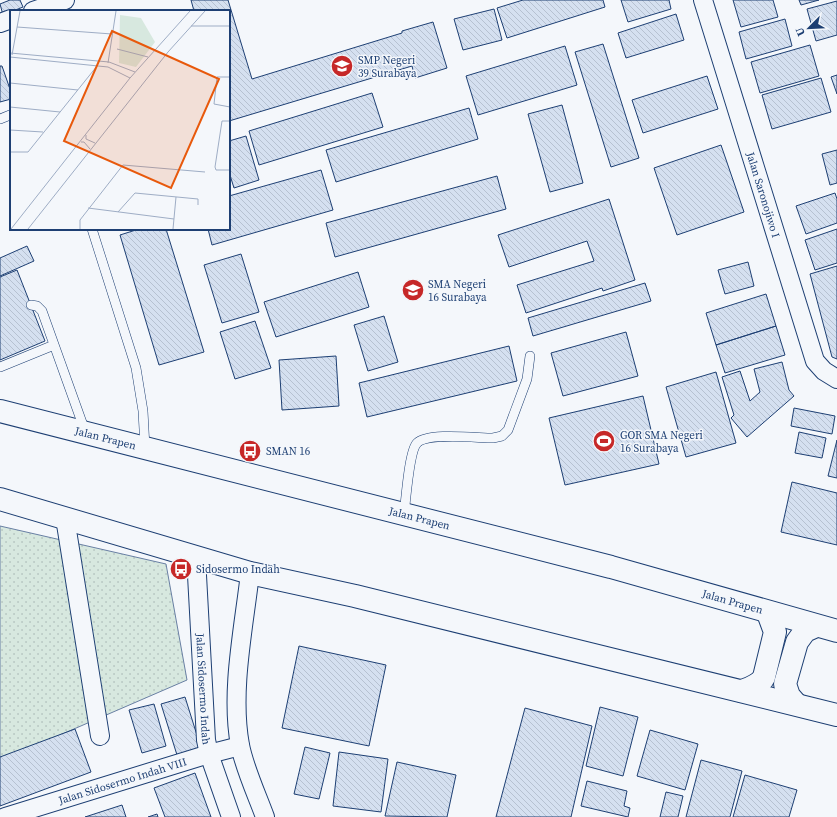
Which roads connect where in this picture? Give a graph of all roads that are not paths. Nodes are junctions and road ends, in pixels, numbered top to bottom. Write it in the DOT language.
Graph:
graph roads {
  1 [pos="65,0"];
  2 [pos="703,0"];
  3 [pos="36,10"];
  4 [pos="10,19"];
  5 [pos="0,23"];
  6 [pos="10,115"];
  7 [pos="0,119"];
  8 [pos="92,230"];
  9 [pos="30,305"];
  10 [pos="54,345"];
  11 [pos="530,356"];
  12 [pos="0,368"];
  13 [pos="837,379"];
  14 [pos="0,410"];
  15 [pos="86,432"];
  16 [pos="145,448"];
  17 [pos="0,500"];
  18 [pos="404,514"];
  19 [pos="65,518"];
  20 [pos="196,557"];
  21 [pos="250,573"];
  22 [pos="768,612"];
  23 [pos="816,626"];
  24 [pos="837,631"];
  25 [pos="742,691"];
  26 [pos="796,704"];
  27 [pos="837,715"];
  28 [pos="100,736"];
  29 [pos="240,746"];
  30 [pos="209,754"];
  31 [pos="24,815"];
  32 [pos="5,817"];
  33 [pos="231,817"];
  34 [pos="265,817"];
  1 -- 3 [label="street"];
  2 -- 13 [label="street, Jalan Saronojiwo I"];
  4 -- 5 [label="street"];
  6 -- 7 [label="lane"];
  8 -- 16 [label="lane"];
  9 -- 10 [label="lane"];
  10 -- 12 [label="lane"];
  10 -- 15 [label="lane"];
  11 -- 18 [label="lane"];
  14 -- 15 [label="main road, Jalan Prapen"];
  15 -- 16 [label="main road, Jalan Prapen"];
  16 -- 18 [label="main road, Jalan Prapen"];
  17 -- 19 [label="main road"];
  18 -- 22 [label="main road, Jalan Prapen"];
  19 -- 20 [label="main road"];
  19 -- 28 [label="street"];
  20 -- 21 [label="main road"];
  20 -- 30 [label="street, Jalan Sidosermo Indah"];
  21 -- 25 [label="main road"];
  21 -- 29 [label="street"];
  22 -- 23 [label="main road, Jalan Prapen"];
  22 -- 25 [label="main road"];
  23 -- 24 [label="main road, Jalan Prapen"];
  23 -- 26 [label="main road"];
  25 -- 26 [label="main road"];
  26 -- 27 [label="main road"];
  29 -- 30 [label="street, Jalan Sidosermo Indah VIII"];
  29 -- 34 [label="street"];
  30 -- 31 [label="street, Jalan Sidosermo Indah VIII"];
  30 -- 33 [label="street, Jalan Sidosermo Indah"];
  31 -- 32 [label="street, Jalan Sidosermo Indah VIII"];
}
